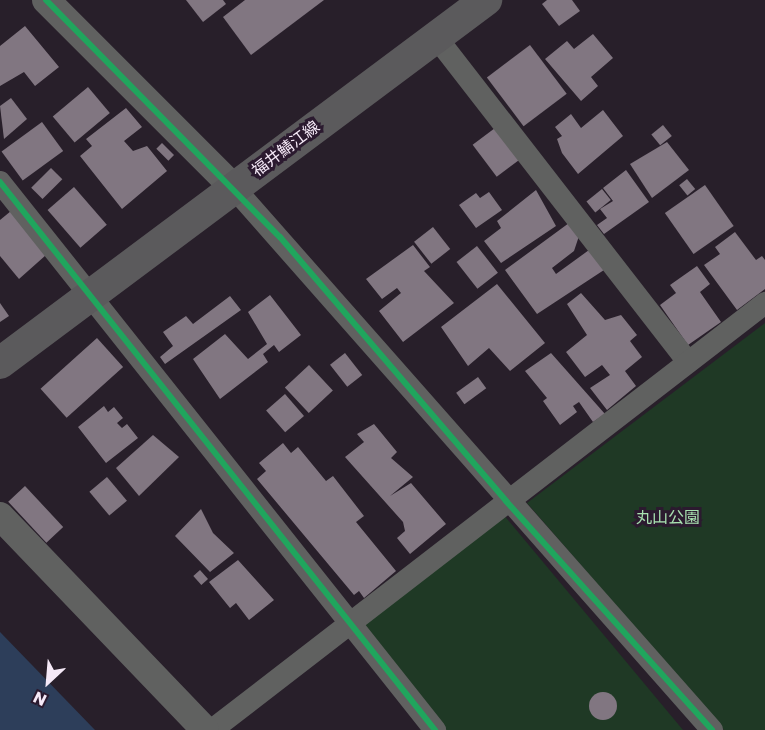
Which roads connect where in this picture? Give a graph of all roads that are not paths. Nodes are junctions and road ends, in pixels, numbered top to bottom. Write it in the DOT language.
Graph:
graph roads {
  1 [pos="46,0"];
  2 [pos="486,0"];
  3 [pos="436,37"];
  4 [pos="0,182"];
  5 [pos="234,188"];
  6 [pos="89,293"];
  7 [pos="765,303"];
  8 [pos="688,362"];
  9 [pos="0,363"];
  10 [pos="506,501"];
  11 [pos="0,516"];
  12 [pos="350,621"];
  13 [pos="205,730"];
  14 [pos="212,730"];
  15 [pos="435,730"];
  16 [pos="712,730"];
  1 -- 5 [label="street"];
  2 -- 3 [label="main road, 福井鯖江線"];
  3 -- 5 [label="main road, 福井鯖江線"];
  3 -- 8 [label="street"];
  4 -- 6 [label="street"];
  5 -- 6 [label="main road, 福井鯖江線"];
  5 -- 10 [label="street"];
  6 -- 9 [label="main road, 福井鯖江線"];
  6 -- 12 [label="street"];
  7 -- 8 [label="street"];
  8 -- 10 [label="street"];
  10 -- 12 [label="street"];
  10 -- 16 [label="street"];
  11 -- 13 [label="street"];
  12 -- 14 [label="street"];
  12 -- 15 [label="street"];
}
